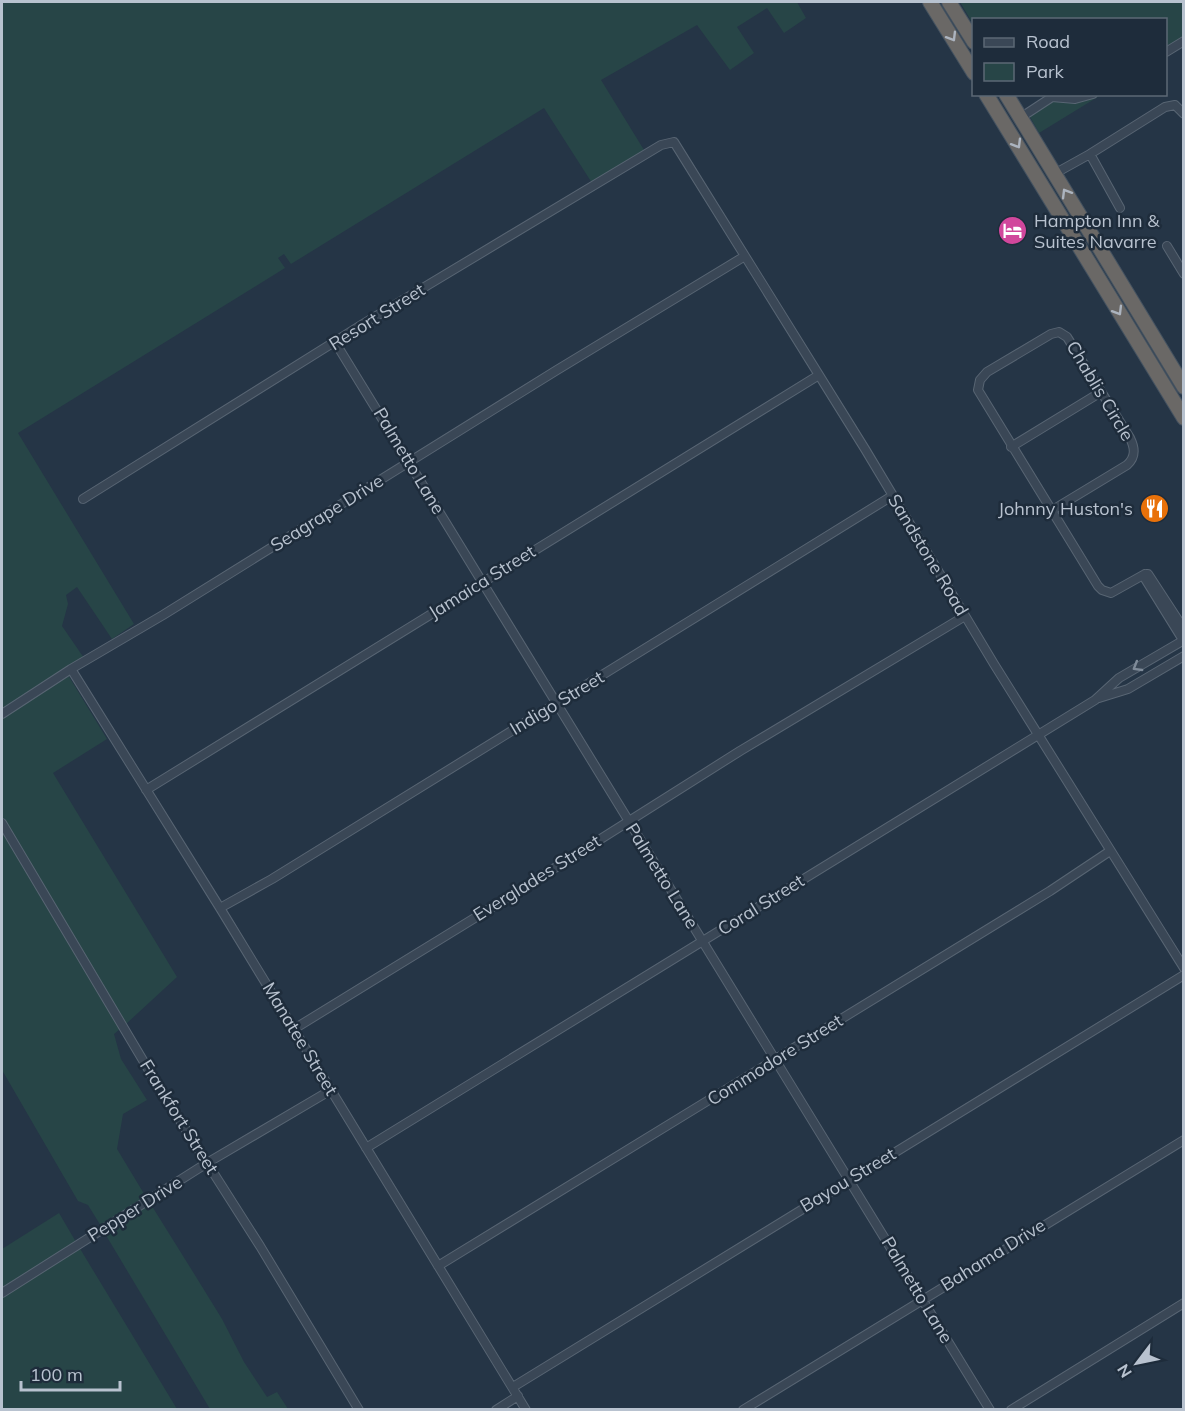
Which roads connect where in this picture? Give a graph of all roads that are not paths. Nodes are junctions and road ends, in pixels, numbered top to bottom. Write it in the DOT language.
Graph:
graph roads {
  1 [pos="930,2"];
  2 [pos="949,2"];
  3 [pos="972,39"];
  4 [pos="1184,41"];
  5 [pos="1167,51"];
  6 [pos="972,71"];
  7 [pos="987,96"];
  8 [pos="1007,96"];
  9 [pos="1086,96"];
  10 [pos="1184,114"];
  11 [pos="1020,118"];
  12 [pos="674,142"];
  13 [pos="1090,154"];
  14 [pos="1054,174"];
  15 [pos="1120,208"];
  16 [pos="1167,246"];
  17 [pos="745,256"];
  18 [pos="1184,274"];
  19 [pos="335,342"];
  20 [pos="819,375"];
  21 [pos="1184,387"];
  22 [pos="1101,392"];
  23 [pos="1184,418"];
  24 [pos="1011,447"];
  25 [pos="409,462"];
  26 [pos="892,496"];
  27 [pos="82,499"];
  28 [pos="1051,511"];
  29 [pos="1145,574"];
  30 [pos="482,581"];
  31 [pos="965,616"];
  32 [pos="1184,629"];
  33 [pos="1183,640"];
  34 [pos="1184,656"];
  35 [pos="71,669"];
  36 [pos="1095,700"];
  37 [pos="558,702"];
  38 [pos="2,714"];
  39 [pos="1039,734"];
  40 [pos="146,790"];
  41 [pos="628,822"];
  42 [pos="2,823"];
  43 [pos="1110,850"];
  44 [pos="220,908"];
  45 [pos="702,942"];
  46 [pos="1184,968"];
  47 [pos="1184,975"];
  48 [pos="294,1029"];
  49 [pos="774,1059"];
  50 [pos="331,1090"];
  51 [pos="1184,1140"];
  52 [pos="366,1148"];
  53 [pos="207,1163"];
  54 [pos="849,1179"];
  55 [pos="438,1266"];
  56 [pos="2,1293"];
  57 [pos="922,1299"];
  58 [pos="1184,1304"];
  59 [pos="513,1388"];
  60 [pos="518,1396"];
  61 [pos="359,1410"];
  62 [pos="496,1410"];
  63 [pos="526,1410"];
  64 [pos="743,1410"];
  65 [pos="990,1410"];
  66 [pos="1011,1410"];
  1 -- 6 [label="highway, one-way"];
  2 -- 3 [label="highway"];
  4 -- 5 [label="street"];
  7 -- 23 [label="highway, one-way"];
  8 -- 11 [label="highway"];
  9 -- 11 [label="street"];
  10 -- 13 [label="street"];
  11 -- 14 [label="highway"];
  12 -- 17 [label="street, Sandstone Road"];
  12 -- 19 [label="street, Resort Street"];
  13 -- 14 [label="street"];
  13 -- 15 [label="street"];
  21 -- 14 [label="highway, one-way"];
  16 -- 18 [label="street"];
  17 -- 20 [label="street, Sandstone Road"];
  17 -- 25 [label="street, Seagrape Drive"];
  19 -- 25 [label="street, Palmetto Lane"];
  19 -- 27 [label="street, Resort Street"];
  20 -- 26 [label="street, Sandstone Road"];
  20 -- 30 [label="street, Jamaica Street"];
  22 -- 24 [label="street"];
  22 -- 24 [label="street, Chablis Circle"];
  22 -- 28 [label="street, Chablis Circle"];
  24 -- 28 [label="street, Chablis Circle"];
  25 -- 30 [label="street, Palmetto Lane"];
  25 -- 35 [label="street, Seagrape Drive"];
  26 -- 31 [label="street, Sandstone Road"];
  26 -- 37 [label="street, Indigo Street"];
  28 -- 29 [label="street, Chablis Circle"];
  29 -- 32 [label="street"];
  29 -- 33 [label="street"];
  30 -- 37 [label="street, Palmetto Lane"];
  30 -- 40 [label="street, Jamaica Street"];
  31 -- 39 [label="street, Sandstone Road"];
  31 -- 41 [label="street, Everglades Street"];
  33 -- 36 [label="street, Coral Street, one-way"];
  34 -- 36 [label="street, Coral Street"];
  35 -- 38 [label="street, Seagrape Drive"];
  35 -- 40 [label="street, Manatee Street"];
  36 -- 39 [label="street, Coral Street"];
  37 -- 41 [label="street, Palmetto Lane"];
  37 -- 44 [label="street, Indigo Street"];
  39 -- 43 [label="street, Sandstone Road"];
  39 -- 45 [label="street, Coral Street"];
  40 -- 44 [label="street, Manatee Street"];
  41 -- 45 [label="street, Palmetto Lane"];
  41 -- 48 [label="street, Everglades Street"];
  42 -- 53 [label="street, Frankfort Street"];
  43 -- 46 [label="street, Sandstone Road"];
  43 -- 49 [label="street, Commodore Street"];
  44 -- 48 [label="street, Manatee Street"];
  45 -- 49 [label="street, Palmetto Lane"];
  45 -- 52 [label="street, Coral Street"];
  47 -- 54 [label="street, Bayou Street"];
  48 -- 50 [label="street, Manatee Street"];
  49 -- 54 [label="street, Palmetto Lane"];
  49 -- 55 [label="street, Commodore Street"];
  50 -- 52 [label="street, Manatee Street"];
  50 -- 53 [label="street, Pepper Drive"];
  51 -- 57 [label="street, Bahama Drive"];
  52 -- 55 [label="street, Manatee Street"];
  53 -- 56 [label="street, Pepper Drive"];
  53 -- 61 [label="street, Frankfort Street"];
  54 -- 57 [label="street, Palmetto Lane"];
  54 -- 59 [label="street, Bayou Street"];
  55 -- 59 [label="street, Manatee Street"];
  57 -- 64 [label="street, Bahama Drive"];
  57 -- 65 [label="street, Palmetto Lane"];
  58 -- 66 [label="street"];
  59 -- 60 [label="street, Manatee Street"];
  60 -- 62 [label="street"];
  60 -- 63 [label="street, Manatee Street"];
}
